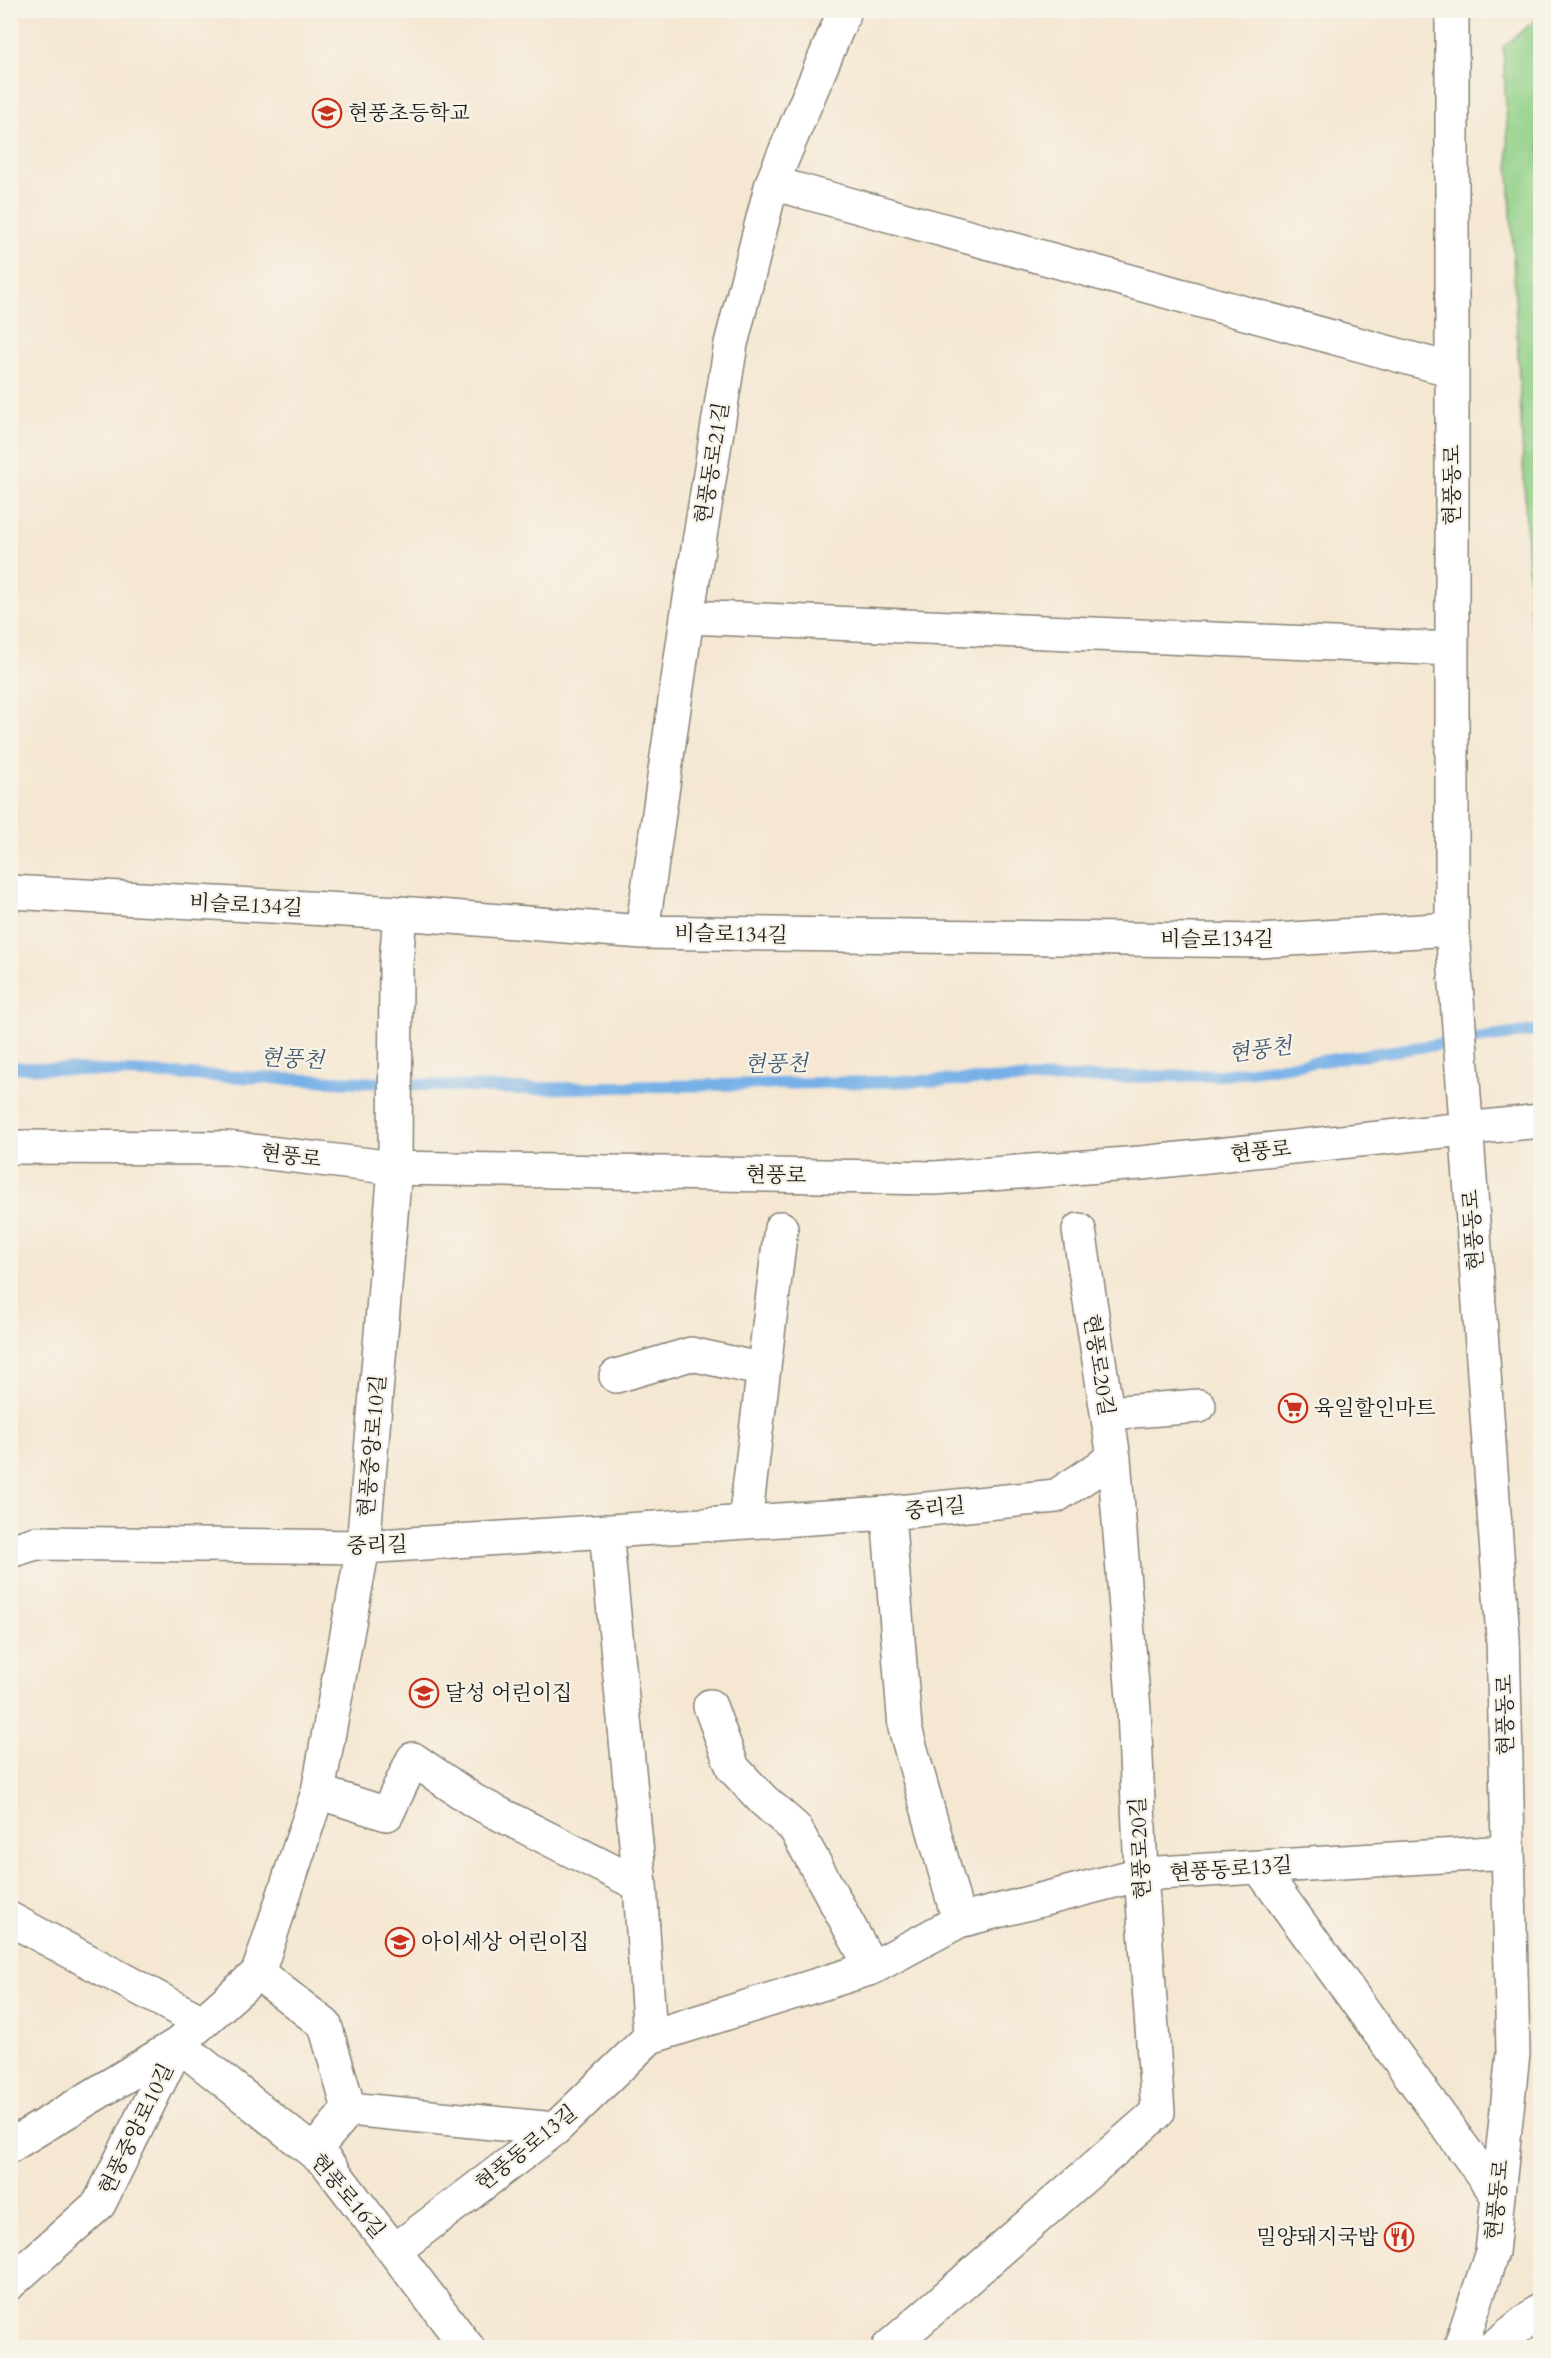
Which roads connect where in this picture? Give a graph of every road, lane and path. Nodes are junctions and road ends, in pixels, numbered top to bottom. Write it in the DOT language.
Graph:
graph roads {
  1 [pos="845,10"];
  2 [pos="1452,10"];
  3 [pos="772,183"];
  4 [pos="1452,370"];
  5 [pos="687,617"];
  6 [pos="1452,649"];
  7 [pos="10,892"];
  8 [pos="400,913"];
  9 [pos="642,933"];
  10 [pos="1454,944"];
  11 [pos="1540,1121"];
  12 [pos="1466,1129"];
  13 [pos="10,1147"];
  14 [pos="395,1168"];
  15 [pos="781,1228"];
  16 [pos="1079,1230"];
  17 [pos="764,1370"];
  18 [pos="616,1376"];
  19 [pos="1199,1406"];
  20 [pos="1107,1413"];
  21 [pos="1114,1458"];
  22 [pos="888,1513"];
  23 [pos="745,1522"];
  24 [pos="606,1531"];
  25 [pos="363,1547"];
  26 [pos="10,1551"];
  27 [pos="710,1706"];
  28 [pos="318,1792"];
  29 [pos="1508,1852"];
  30 [pos="1259,1867"];
  31 [pos="1141,1874"];
  32 [pos="640,1885"];
  33 [pos="10,1919"];
  34 [pos="959,1921"];
  35 [pos="872,1968"];
  36 [pos="258,1973"];
  37 [pos="202,2022"];
  38 [pos="650,2037"];
  39 [pos="178,2044"];
  40 [pos="349,2109"];
  41 [pos="555,2129"];
  42 [pos="10,2146"];
  43 [pos="313,2152"];
  44 [pos="1498,2196"];
  45 [pos="394,2251"];
  46 [pos="10,2283"];
  47 [pos="1536,2323"];
  48 [pos="894,2346"];
  49 [pos="468,2348"];
  50 [pos="1460,2348"];
  51 [pos="1492,2348"];
  1 -- 3 [label="street, 현풍동로21길"];
  2 -- 4 [label="street, 현풍동로"];
  3 -- 4 [label="street"];
  3 -- 5 [label="street, 현풍동로21길"];
  4 -- 6 [label="street, 현풍동로"];
  5 -- 6 [label="street"];
  5 -- 9 [label="street, 현풍동로21길"];
  6 -- 10 [label="street, 현풍동로"];
  7 -- 8 [label="street, 비슬로134길"];
  8 -- 9 [label="street, 비슬로134길"];
  8 -- 14 [label="street, 현풍중앙로10길"];
  9 -- 10 [label="street, 비슬로134길"];
  10 -- 12 [label="street, 현풍동로"];
  11 -- 12 [label="street, 현풍로"];
  12 -- 14 [label="street, 현풍로"];
  12 -- 29 [label="street, 현풍동로"];
  13 -- 14 [label="street, 현풍로"];
  14 -- 25 [label="street, 현풍중앙로10길"];
  15 -- 17 [label="street"];
  16 -- 20 [label="street, 현풍로20길"];
  17 -- 18 [label="street"];
  17 -- 23 [label="street"];
  19 -- 20 [label="street"];
  20 -- 21 [label="street, 현풍로20길"];
  21 -- 22 [label="street, 중리길"];
  21 -- 31 [label="street, 현풍로20길"];
  22 -- 23 [label="street, 중리길"];
  22 -- 34 [label="street"];
  23 -- 24 [label="street, 중리길"];
  24 -- 25 [label="street, 중리길"];
  24 -- 32 [label="street"];
  25 -- 26 [label="street, 중리길"];
  25 -- 28 [label="street, 현풍중앙로10길"];
  27 -- 35 [label="street"];
  28 -- 32 [label="street"];
  28 -- 36 [label="street, 현풍중앙로10길"];
  29 -- 30 [label="street, 현풍동로13길"];
  29 -- 44 [label="street, 현풍동로"];
  30 -- 31 [label="street, 현풍동로13길"];
  30 -- 44 [label="street"];
  31 -- 34 [label="street, 현풍동로13길"];
  31 -- 48 [label="street, 현풍로20길"];
  32 -- 38 [label="street"];
  33 -- 37 [label="street"];
  34 -- 35 [label="street, 현풍동로13길"];
  35 -- 38 [label="street, 현풍동로13길"];
  36 -- 37 [label="street, 현풍중앙로10길"];
  36 -- 40 [label="street"];
  37 -- 39 [label="street, 현풍중앙로10길"];
  38 -- 41 [label="street, 현풍동로13길"];
  39 -- 42 [label="street, 현풍중앙로10길"];
  39 -- 43 [label="street, 현풍로16길"];
  39 -- 46 [label="street, 현풍중앙로10길"];
  40 -- 41 [label="street"];
  40 -- 43 [label="street"];
  41 -- 45 [label="street, 현풍동로13길"];
  43 -- 45 [label="street, 현풍로16길"];
  44 -- 50 [label="street, 현풍동로"];
  45 -- 49 [label="street, 현풍로16길"];
  47 -- 51 [label="street"];
}
